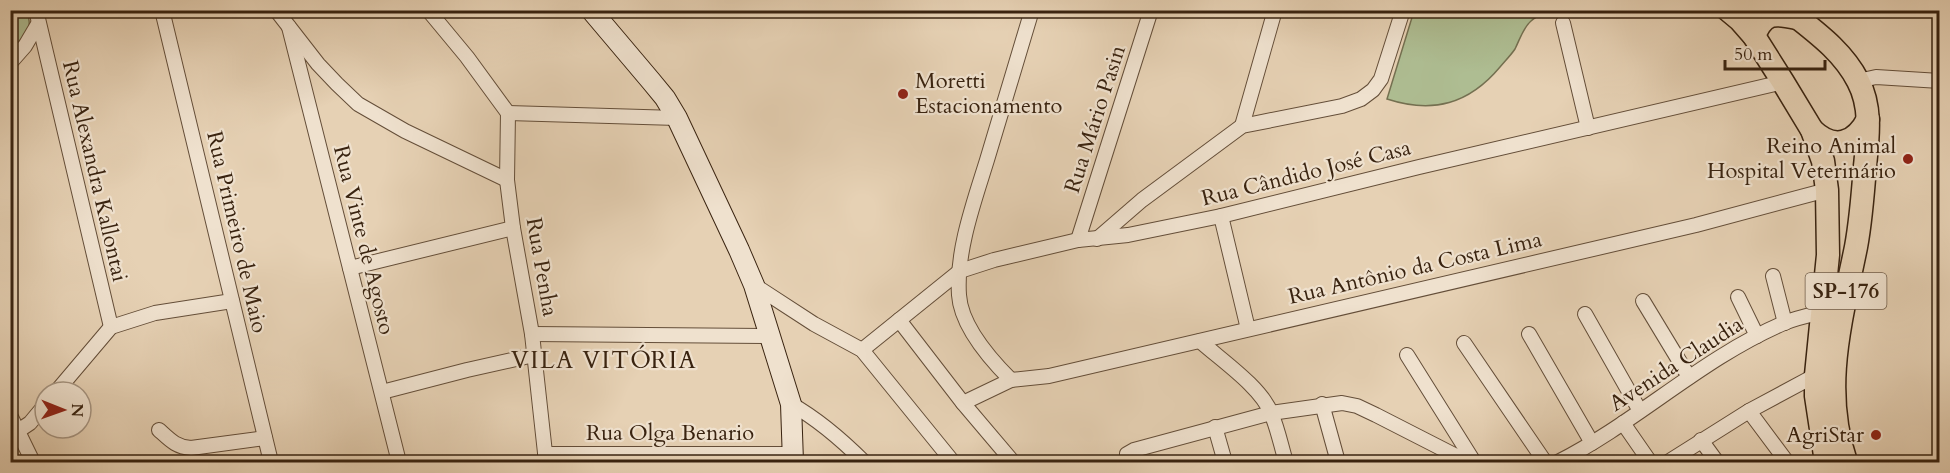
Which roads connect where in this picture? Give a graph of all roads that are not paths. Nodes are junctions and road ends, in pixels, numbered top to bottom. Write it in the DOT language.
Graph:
graph roads {
  1 [pos="162,10"];
  2 [pos="276,10"];
  3 [pos="428,10"];
  4 [pos="591,10"];
  5 [pos="1032,10"];
  6 [pos="1151,10"];
  7 [pos="1275,10"];
  8 [pos="1403,10"];
  9 [pos="1728,10"];
  10 [pos="1793,14"];
  11 [pos="37,17"];
  12 [pos="1563,23"];
  13 [pos="289,27"];
  14 [pos="1754,36"];
  15 [pos="10,63"];
  16 [pos="1858,81"];
  17 [pos="1940,81"];
  18 [pos="1783,82"];
  19 [pos="508,113"];
  20 [pos="677,118"];
  21 [pos="1868,119"];
  22 [pos="1242,126"];
  23 [pos="1588,128"];
  24 [pos="1812,130"];
  25 [pos="507,180"];
  26 [pos="1827,190"];
  27 [pos="1221,216"];
  28 [pos="513,228"];
  29 [pos="1097,239"];
  30 [pos="1078,240"];
  31 [pos="350,268"];
  32 [pos="960,271"];
  33 [pos="1773,276"];
  34 [pos="754,285"];
  35 [pos="1738,297"];
  36 [pos="232,300"];
  37 [pos="1643,301"];
  38 [pos="1823,312"];
  39 [pos="1585,314"];
  40 [pos="899,320"];
  41 [pos="1785,322"];
  42 [pos="111,327"];
  43 [pos="1248,329"];
  44 [pos="532,334"];
  45 [pos="1529,334"];
  46 [pos="770,336"];
  47 [pos="1757,336"];
  48 [pos="1200,341"];
  49 [pos="1464,343"];
  50 [pos="862,350"];
  51 [pos="534,355"];
  52 [pos="1407,355"];
  53 [pos="1816,375"];
  54 [pos="1689,377"];
  55 [pos="66,380"];
  56 [pos="1011,380"];
  57 [pos="382,392"];
  58 [pos="963,403"];
  59 [pos="791,404"];
  60 [pos="1322,404"];
  61 [pos="1640,411"];
  62 [pos="1749,411"];
  63 [pos="1271,413"];
  64 [pos="10,415"];
  65 [pos="33,419"];
  66 [pos="1623,423"];
  67 [pos="1215,428"];
  68 [pos="159,430"];
  69 [pos="18,431"];
  70 [pos="265,438"];
  71 [pos="1701,440"];
  72 [pos="1592,443"];
  73 [pos="1582,457"];
  74 [pos="546,458"];
  75 [pos="794,458"];
  76 [pos="33,462"];
  77 [pos="271,462"];
  78 [pos="399,462"];
  79 [pos="864,462"];
  80 [pos="953,462"];
  81 [pos="1013,462"];
  82 [pos="1128,462"];
  83 [pos="1225,462"];
  84 [pos="1286,462"];
  85 [pos="1338,462"];
  86 [pos="1468,462"];
  87 [pos="1474,462"];
  88 [pos="1545,462"];
  89 [pos="1558,462"];
  90 [pos="1650,462"];
  91 [pos="1668,462"];
  92 [pos="1717,462"];
  93 [pos="1787,462"];
  94 [pos="1826,462"];
  95 [pos="1846,462"];
  1 -- 36 [label="street, Rua Primeiro de Maio"];
  2 -- 13 [label="street"];
  3 -- 19 [label="street"];
  4 -- 20 [label="street"];
  5 -- 32 [label="street"];
  6 -- 30 [label="street, Rua Mário Pasin"];
  7 -- 22 [label="street"];
  8 -- 22 [label="street"];
  9 -- 14 [label="main road, SP-176"];
  10 -- 14 [label="main road"];
  10 -- 16 [label="main road, SP-176"];
  11 -- 15 [label="street"];
  11 -- 42 [label="street, Rua Alexandra Kallontai"];
  12 -- 23 [label="street"];
  13 -- 25 [label="street"];
  13 -- 31 [label="street, Rua Vinte de Agosto"];
  14 -- 18 [label="main road, SP-176"];
  16 -- 17 [label="street"];
  16 -- 21 [label="main road, SP-176"];
  18 -- 23 [label="street, Rua Cândido José Casa"];
  18 -- 24 [label="main road, SP-176"];
  19 -- 20 [label="street"];
  19 -- 25 [label="street, Rua Penha"];
  20 -- 34 [label="street"];
  21 -- 24 [label="main road"];
  21 -- 95 [label="main road, SP-176"];
  22 -- 29 [label="street"];
  23 -- 27 [label="street, Rua Cândido José Casa"];
  24 -- 26 [label="main road, SP-176"];
  25 -- 28 [label="street, Rua Penha"];
  26 -- 38 [label="main road, SP-176"];
  26 -- 43 [label="street, Rua Antônio da Costa Lima"];
  27 -- 29 [label="street, Rua Cândido José Casa"];
  27 -- 43 [label="street"];
  28 -- 31 [label="street"];
  28 -- 44 [label="street, Rua Penha"];
  29 -- 30 [label="street, Rua Cândido José Casa"];
  30 -- 32 [label="street, Rua Cândido José Casa"];
  31 -- 57 [label="street, Rua Vinte de Agosto"];
  32 -- 40 [label="street, Rua Cândido José Casa"];
  32 -- 56 [label="street"];
  33 -- 41 [label="street"];
  34 -- 46 [label="street"];
  34 -- 50 [label="street"];
  35 -- 47 [label="street"];
  36 -- 42 [label="street"];
  36 -- 70 [label="street, Rua Primeiro de Maio"];
  37 -- 54 [label="street"];
  38 -- 41 [label="street, Avenida Claudia"];
  38 -- 53 [label="main road, SP-176"];
  39 -- 61 [label="street"];
  40 -- 50 [label="street, Rua Cândido José Casa"];
  40 -- 58 [label="street"];
  41 -- 47 [label="street, Avenida Claudia"];
  42 -- 55 [label="street"];
  43 -- 48 [label="street, Rua Antônio da Costa Lima"];
  44 -- 46 [label="street"];
  44 -- 51 [label="street, Rua Penha"];
  45 -- 72 [label="street"];
  46 -- 59 [label="street"];
  47 -- 54 [label="street, Avenida Claudia"];
  48 -- 56 [label="street, Rua Antônio da Costa Lima"];
  48 -- 63 [label="street"];
  49 -- 88 [label="street"];
  50 -- 80 [label="street"];
  51 -- 57 [label="street"];
  51 -- 74 [label="street, Rua Penha"];
  52 -- 87 [label="street"];
  53 -- 62 [label="street"];
  53 -- 94 [label="main road, SP-176"];
  54 -- 61 [label="street, Avenida Claudia"];
  56 -- 58 [label="street, Rua Antônio da Costa Lima"];
  57 -- 78 [label="street, Rua Vinte de Agosto"];
  58 -- 81 [label="street"];
  59 -- 75 [label="street"];
  59 -- 79 [label="street"];
  60 -- 63 [label="street"];
  60 -- 85 [label="street"];
  60 -- 86 [label="street"];
  61 -- 66 [label="street, Avenida Claudia"];
  62 -- 71 [label="street"];
  62 -- 93 [label="street"];
  63 -- 67 [label="street"];
  63 -- 84 [label="street"];
  64 -- 69 [label="street"];
  65 -- 69 [label="street"];
  66 -- 72 [label="street, Avenida Claudia"];
  66 -- 90 [label="street"];
  67 -- 82 [label="street"];
  67 -- 83 [label="street"];
  68 -- 70 [label="street"];
  69 -- 76 [label="street"];
  70 -- 77 [label="street, Rua Primeiro de Maio"];
  71 -- 91 [label="street"];
  71 -- 92 [label="street"];
  72 -- 73 [label="street, Avenida Claudia"];
  73 -- 89 [label="street, Avenida Claudia"];
  74 -- 75 [label="street, Rua Olga Benario"];
}
